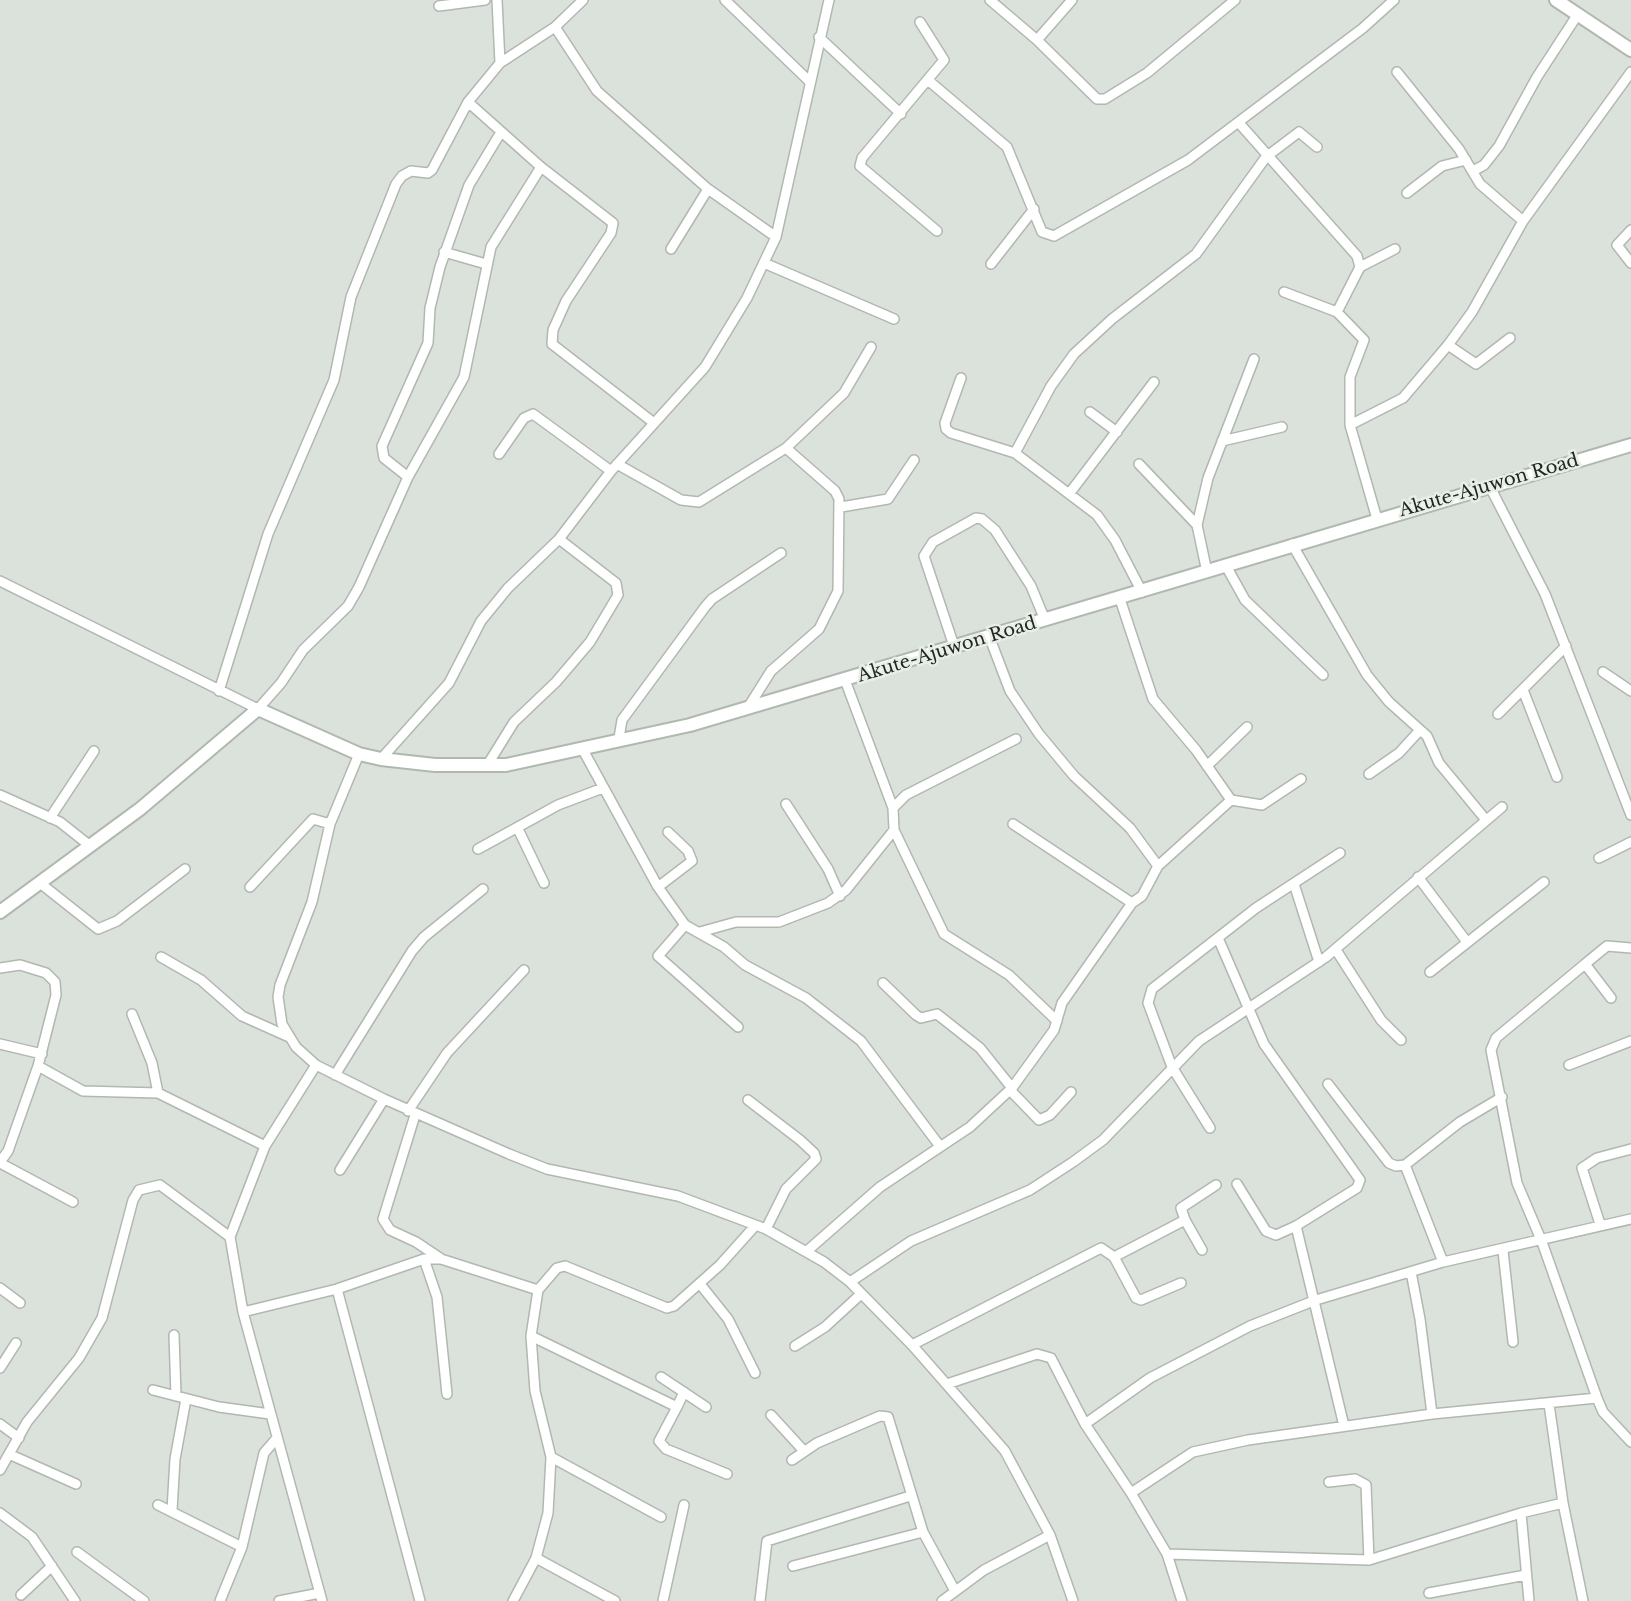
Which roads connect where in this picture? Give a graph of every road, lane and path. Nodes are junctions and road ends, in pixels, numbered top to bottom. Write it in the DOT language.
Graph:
graph roads {
  1 [pos="485,0"];
  2 [pos="497,0"];
  3 [pos="583,0"];
  4 [pos="725,0"];
  5 [pos="829,0"];
  6 [pos="990,0"];
  7 [pos="1072,0"];
  8 [pos="1235,0"];
  9 [pos="1394,0"];
  10 [pos="1556,0"];
  11 [pos="439,6"];
  12 [pos="1578,14"];
  13 [pos="919,22"];
  14 [pos="555,27"];
  15 [pos="819,37"];
  16 [pos="1037,40"];
  17 [pos="1631,50"];
  18 [pos="500,63"];
  19 [pos="1397,72"];
  20 [pos="1631,72"];
  21 [pos="929,81"];
  22 [pos="808,82"];
  23 [pos="468,102"];
  24 [pos="901,114"];
  25 [pos="1239,123"];
  26 [pos="501,132"];
  27 [pos="1317,147"];
  28 [pos="1266,157"];
  29 [pos="1466,160"];
  30 [pos="541,167"];
  31 [pos="1473,171"];
  32 [pos="708,189"];
  33 [pos="1407,193"];
  34 [pos="1034,209"];
  35 [pos="1523,221"];
  36 [pos="1631,230"];
  37 [pos="937,231"];
  38 [pos="776,237"];
  39 [pos="671,249"];
  40 [pos="1395,249"];
  41 [pos="444,252"];
  42 [pos="764,263"];
  43 [pos="1631,263"];
  44 [pos="486,264"];
  45 [pos="991,264"];
  46 [pos="1360,267"];
  47 [pos="1284,292"];
  48 [pos="1337,312"];
  49 [pos="894,319"];
  50 [pos="1510,338"];
  51 [pos="1448,345"];
  52 [pos="872,347"];
  53 [pos="1254,359"];
  54 [pos="961,378"];
  55 [pos="1154,382"];
  56 [pos="1090,412"];
  57 [pos="654,423"];
  58 [pos="1350,425"];
  59 [pos="1282,427"];
  60 [pos="1117,432"];
  61 [pos="1222,441"];
  62 [pos="786,447"];
  63 [pos="1630,448"];
  64 [pos="1015,453"];
  65 [pos="499,454"];
  66 [pos="914,460"];
  67 [pos="1139,464"];
  68 [pos="614,467"];
  69 [pos="408,477"];
  70 [pos="1489,485"];
  71 [pos="1069,494"];
  72 [pos="841,507"];
  73 [pos="1377,519"];
  74 [pos="1197,525"];
  75 [pos="559,539"];
  76 [pos="1292,544"];
  77 [pos="781,553"];
  78 [pos="1226,566"];
  79 [pos="1207,572"];
  80 [pos="0,581"];
  81 [pos="1142,592"];
  82 [pos="1120,599"];
  83 [pos="1045,621"];
  84 [pos="989,636"];
  85 [pos="954,646"];
  86 [pos="1566,646"];
  87 [pos="1603,672"];
  88 [pos="1323,675"];
  89 [pos="845,680"];
  90 [pos="1523,690"];
  91 [pos="219,691"];
  92 [pos="1631,691"];
  93 [pos="749,706"];
  94 [pos="258,709"];
  95 [pos="1497,714"];
  96 [pos="1247,727"];
  97 [pos="1420,730"];
  98 [pos="619,738"];
  99 [pos="1016,739"];
  100 [pos="583,750"];
  101 [pos="94,751"];
  102 [pos="359,754"];
  103 [pos="381,759"];
  104 [pos="488,764"];
  105 [pos="1206,765"];
  106 [pos="1368,774"];
  107 [pos="1557,777"];
  108 [pos="1301,779"];
  109 [pos="603,788"];
  110 [pos="0,795"];
  111 [pos="1231,800"];
  112 [pos="786,804"];
  113 [pos="1502,807"];
  114 [pos="893,808"];
  115 [pos="1631,815"];
  116 [pos="50,818"];
  117 [pos="1486,820"];
  118 [pos="330,824"];
  119 [pos="1013,824"];
  120 [pos="518,829"];
  121 [pos="894,830"];
  122 [pos="668,832"];
  123 [pos="1631,842"];
  124 [pos="89,845"];
  125 [pos="478,849"];
  126 [pos="1340,853"];
  127 [pos="1599,858"];
  128 [pos="1158,866"];
  129 [pos="185,869"];
  130 [pos="1418,877"];
  131 [pos="1544,882"];
  132 [pos="40,883"];
  133 [pos="544,883"];
  134 [pos="1294,884"];
  135 [pos="250,887"];
  136 [pos="658,887"];
  137 [pos="483,889"];
  138 [pos="840,896"];
  139 [pos="1132,903"];
  140 [pos="0,912"];
  141 [pos="685,925"];
  142 [pos="700,932"];
  143 [pos="1218,938"];
  144 [pos="1467,942"];
  145 [pos="1631,948"];
  146 [pos="1336,950"];
  147 [pos="161,957"];
  148 [pos="1319,962"];
  149 [pos="1585,964"];
  150 [pos="0,968"];
  151 [pos="524,970"];
  152 [pos="1430,972"];
  153 [pos="883,984"];
  154 [pos="1611,999"];
  155 [pos="1247,1009"];
  156 [pos="132,1014"];
  157 [pos="1057,1021"];
  158 [pos="738,1027"];
  159 [pos="289,1037"];
  160 [pos="1401,1040"];
  161 [pos="1631,1041"];
  162 [pos="0,1044"];
  163 [pos="42,1054"];
  164 [pos="316,1065"];
  165 [pos="1569,1065"];
  166 [pos="38,1066"];
  167 [pos="1172,1067"];
  168 [pos="335,1075"];
  169 [pos="1328,1084"];
  170 [pos="1011,1089"];
  171 [pos="1072,1092"];
  172 [pos="158,1093"];
  173 [pos="1502,1097"];
  174 [pos="384,1099"];
  175 [pos="748,1100"];
  176 [pos="411,1113"];
  177 [pos="1210,1128"];
  178 [pos="939,1145"];
  179 [pos="265,1146"];
  180 [pos="4,1148"];
  181 [pos="1631,1149"];
  182 [pos="0,1163"];
  183 [pos="1405,1166"];
  184 [pos="340,1170"];
  185 [pos="1237,1184"];
  186 [pos="1216,1185"];
  187 [pos="73,1202"];
  188 [pos="1631,1219"];
  189 [pos="1185,1220"];
  190 [pos="1600,1224"];
  191 [pos="1297,1226"];
  192 [pos="754,1227"];
  193 [pos="766,1229"];
  194 [pos="230,1237"];
  195 [pos="1542,1242"];
  196 [pos="1202,1250"];
  197 [pos="807,1251"];
  198 [pos="1503,1251"];
  199 [pos="1114,1257"];
  200 [pos="424,1258"];
  201 [pos="441,1259"];
  202 [pos="1443,1262"];
  203 [pos="1411,1272"];
  204 [pos="850,1282"];
  205 [pos="700,1283"];
  206 [pos="1181,1283"];
  207 [pos="0,1288"];
  208 [pos="337,1289"];
  209 [pos="538,1290"];
  210 [pos="861,1294"];
  211 [pos="1316,1300"];
  212 [pos="20,1303"];
  213 [pos="243,1312"];
  214 [pos="174,1335"];
  215 [pos="531,1336"];
  216 [pos="1513,1342"];
  217 [pos="16,1343"];
  218 [pos="912,1345"];
  219 [pos="795,1346"];
  220 [pos="0,1368"];
  221 [pos="755,1373"];
  222 [pos="661,1377"];
  223 [pos="947,1384"];
  224 [pos="153,1390"];
  225 [pos="684,1392"];
  226 [pos="447,1394"];
  227 [pos="176,1396"];
  228 [pos="1597,1398"];
  229 [pos="186,1399"];
  230 [pos="1549,1404"];
  231 [pos="677,1407"];
  232 [pos="706,1407"];
  233 [pos="270,1414"];
  234 [pos="1432,1414"];
  235 [pos="771,1415"];
  236 [pos="0,1424"];
  237 [pos="1085,1424"];
  238 [pos="1344,1426"];
  239 [pos="19,1438"];
  240 [pos="277,1438"];
  241 [pos="1631,1442"];
  242 [pos="803,1450"];
  243 [pos="11,1455"];
  244 [pos="551,1457"];
  245 [pos="792,1460"];
  246 [pos="0,1471"];
  247 [pos="727,1474"];
  248 [pos="1329,1482"];
  249 [pos="76,1484"];
  250 [pos="1131,1493"];
  251 [pos="910,1496"];
  252 [pos="1563,1503"];
  253 [pos="158,1505"];
  254 [pos="684,1506"];
  255 [pos="172,1510"];
  256 [pos="0,1513"];
  257 [pos="1521,1513"];
  258 [pos="661,1517"];
  259 [pos="923,1532"];
  260 [pos="1050,1535"];
  261 [pos="242,1547"];
  262 [pos="77,1552"];
  263 [pos="1167,1554"];
  264 [pos="537,1558"];
  265 [pos="1368,1560"];
  266 [pos="52,1566"];
  267 [pos="793,1566"];
  268 [pos="1526,1575"];
  269 [pos="955,1591"];
  270 [pos="1429,1593"];
  271 [pos="21,1595"];
  272 [pos="321,1597"];
  273 [pos="1070,1600"];
  274 [pos="75,1601"];
  275 [pos="144,1601"];
  276 [pos="220,1601"];
  277 [pos="279,1601"];
  278 [pos="420,1601"];
  279 [pos="513,1601"];
  280 [pos="615,1601"];
  281 [pos="663,1601"];
  282 [pos="760,1601"];
  283 [pos="942,1601"];
  284 [pos="1182,1601"];
  285 [pos="1529,1601"];
  286 [pos="1583,1601"];
  1 -- 11 [label="street"];
  2 -- 18 [label="street"];
  3 -- 14 [label="street"];
  4 -- 22 [label="street"];
  5 -- 15 [label="street"];
  6 -- 16 [label="street"];
  7 -- 16 [label="street"];
  8 -- 16 [label="street"];
  9 -- 25 [label="street"];
  10 -- 12 [label="main road"];
  12 -- 17 [label="main road"];
  12 -- 31 [label="street"];
  13 -- 21 [label="street"];
  14 -- 18 [label="street"];
  14 -- 32 [label="street"];
  15 -- 22 [label="street"];
  15 -- 24 [label="street"];
  18 -- 23 [label="street"];
  19 -- 29 [label="street"];
  20 -- 35 [label="street"];
  21 -- 24 [label="street"];
  21 -- 34 [label="street"];
  22 -- 38 [label="street"];
  23 -- 26 [label="street"];
  23 -- 91 [label="street"];
  24 -- 37 [label="street"];
  25 -- 28 [label="street"];
  25 -- 34 [label="street"];
  26 -- 30 [label="street"];
  26 -- 41 [label="street"];
  27 -- 28 [label="street"];
  28 -- 46 [label="street"];
  28 -- 64 [label="street"];
  29 -- 31 [label="street"];
  29 -- 33 [label="street"];
  30 -- 44 [label="street"];
  30 -- 57 [label="street"];
  31 -- 35 [label="street"];
  32 -- 38 [label="street"];
  32 -- 39 [label="street"];
  34 -- 45 [label="street"];
  35 -- 51 [label="street"];
  36 -- 43 [label="street"];
  38 -- 42 [label="street"];
  40 -- 46 [label="street"];
  41 -- 44 [label="street"];
  41 -- 69 [label="street"];
  42 -- 49 [label="street"];
  42 -- 57 [label="street"];
  44 -- 69 [label="street"];
  46 -- 48 [label="street"];
  47 -- 48 [label="street"];
  48 -- 58 [label="street"];
  50 -- 51 [label="street"];
  51 -- 58 [label="street"];
  52 -- 62 [label="street"];
  53 -- 61 [label="street"];
  54 -- 64 [label="street"];
  55 -- 60 [label="street"];
  56 -- 60 [label="street"];
  57 -- 68 [label="street"];
  58 -- 73 [label="street"];
  59 -- 61 [label="street"];
  60 -- 71 [label="street"];
  61 -- 74 [label="street"];
  62 -- 68 [label="street"];
  62 -- 72 [label="street"];
  63 -- 70 [label="main road, Akute-Ajuwon Road"];
  64 -- 71 [label="street"];
  65 -- 68 [label="street"];
  66 -- 72 [label="street"];
  67 -- 74 [label="street"];
  68 -- 75 [label="street"];
  69 -- 94 [label="street"];
  70 -- 73 [label="main road, Akute-Ajuwon Road"];
  70 -- 86 [label="street"];
  71 -- 81 [label="street"];
  72 -- 93 [label="street"];
  73 -- 76 [label="main road, Akute-Ajuwon Road"];
  74 -- 79 [label="street"];
  75 -- 103 [label="street"];
  75 -- 104 [label="street"];
  76 -- 78 [label="main road, Akute-Ajuwon Road"];
  76 -- 97 [label="street"];
  77 -- 98 [label="street"];
  78 -- 79 [label="main road, Akute-Ajuwon Road"];
  78 -- 88 [label="street"];
  79 -- 81 [label="main road, Akute-Ajuwon Road"];
  80 -- 91 [label="street"];
  81 -- 82 [label="main road, Akute-Ajuwon Road"];
  82 -- 83 [label="main road, Akute-Ajuwon Road"];
  82 -- 105 [label="street"];
  83 -- 84 [label="main road, Akute-Ajuwon Road"];
  83 -- 85 [label="street"];
  84 -- 85 [label="main road, Akute-Ajuwon Road"];
  84 -- 128 [label="street"];
  85 -- 89 [label="main road, Akute-Ajuwon Road"];
  86 -- 90 [label="street"];
  86 -- 115 [label="street"];
  87 -- 92 [label="street"];
  89 -- 93 [label="main road, Akute-Ajuwon Road"];
  89 -- 114 [label="street"];
  90 -- 95 [label="street"];
  90 -- 107 [label="street"];
  91 -- 94 [label="street"];
  93 -- 98 [label="main road, Akute-Ajuwon Road"];
  94 -- 102 [label="main road, Akute-Ajuwon Road"];
  94 -- 124 [label="main road"];
  96 -- 105 [label="street"];
  97 -- 106 [label="street"];
  97 -- 117 [label="street"];
  98 -- 100 [label="main road, Akute-Ajuwon Road"];
  99 -- 114 [label="street"];
  100 -- 104 [label="main road, Akute-Ajuwon Road"];
  100 -- 109 [label="street"];
  101 -- 116 [label="street"];
  102 -- 103 [label="main road, Akute-Ajuwon Road"];
  102 -- 118 [label="street"];
  103 -- 104 [label="main road, Akute-Ajuwon Road"];
  105 -- 111 [label="street"];
  108 -- 111 [label="street"];
  109 -- 120 [label="street"];
  109 -- 136 [label="street"];
  110 -- 116 [label="street"];
  111 -- 128 [label="street"];
  112 -- 138 [label="street"];
  113 -- 117 [label="street"];
  114 -- 121 [label="street"];
  116 -- 124 [label="street"];
  117 -- 130 [label="street"];
  118 -- 135 [label="street"];
  118 -- 159 [label="street"];
  119 -- 139 [label="street"];
  120 -- 125 [label="street"];
  120 -- 133 [label="street"];
  121 -- 138 [label="street"];
  121 -- 157 [label="street"];
  122 -- 136 [label="street"];
  123 -- 127 [label="street"];
  124 -- 132 [label="main road"];
  126 -- 134 [label="street"];
  128 -- 139 [label="street"];
  129 -- 132 [label="street"];
  130 -- 144 [label="street"];
  130 -- 146 [label="street"];
  131 -- 144 [label="street"];
  132 -- 140 [label="main road"];
  134 -- 143 [label="street"];
  134 -- 148 [label="street"];
  136 -- 141 [label="street"];
  137 -- 168 [label="street"];
  138 -- 142 [label="street"];
  139 -- 157 [label="street"];
  141 -- 142 [label="street"];
  141 -- 158 [label="street"];
  142 -- 178 [label="street"];
  143 -- 155 [label="street"];
  143 -- 167 [label="street"];
  144 -- 152 [label="street"];
  145 -- 149 [label="street"];
  146 -- 148 [label="street"];
  146 -- 160 [label="street"];
  147 -- 159 [label="street"];
  148 -- 155 [label="street"];
  149 -- 154 [label="street"];
  149 -- 173 [label="street"];
  150 -- 163 [label="street"];
  151 -- 176 [label="street"];
  153 -- 170 [label="street"];
  155 -- 167 [label="street"];
  155 -- 191 [label="street"];
  156 -- 172 [label="street"];
  157 -- 170 [label="street"];
  159 -- 164 [label="street"];
  161 -- 165 [label="street"];
  162 -- 163 [label="street"];
  163 -- 166 [label="street"];
  164 -- 168 [label="street"];
  164 -- 179 [label="street"];
  166 -- 172 [label="street"];
  166 -- 180 [label="street"];
  167 -- 177 [label="street"];
  167 -- 204 [label="street"];
  168 -- 174 [label="street"];
  169 -- 183 [label="street"];
  170 -- 171 [label="street"];
  170 -- 178 [label="street"];
  172 -- 179 [label="street"];
  173 -- 183 [label="street"];
  173 -- 195 [label="street"];
  174 -- 176 [label="street"];
  174 -- 184 [label="street"];
  175 -- 193 [label="street"];
  176 -- 192 [label="street"];
  176 -- 201 [label="street"];
  178 -- 197 [label="street"];
  179 -- 194 [label="street"];
  180 -- 182 [label="street"];
  181 -- 190 [label="street"];
  182 -- 187 [label="street"];
  183 -- 202 [label="street"];
  185 -- 191 [label="street"];
  186 -- 189 [label="street"];
  188 -- 190 [label="street"];
  189 -- 196 [label="street"];
  189 -- 199 [label="street"];
  190 -- 195 [label="street"];
  191 -- 211 [label="street"];
  192 -- 193 [label="street"];
  192 -- 205 [label="street"];
  193 -- 197 [label="street"];
  194 -- 213 [label="street"];
  194 -- 239 [label="street"];
  195 -- 198 [label="street"];
  195 -- 228 [label="street"];
  197 -- 204 [label="street"];
  198 -- 202 [label="street"];
  198 -- 216 [label="street"];
  199 -- 206 [label="street"];
  199 -- 218 [label="street"];
  200 -- 201 [label="street"];
  200 -- 208 [label="street"];
  200 -- 226 [label="street"];
  201 -- 209 [label="street"];
  202 -- 203 [label="street"];
  203 -- 211 [label="street"];
  203 -- 234 [label="street"];
  204 -- 210 [label="street"];
  205 -- 209 [label="street"];
  205 -- 221 [label="street"];
  207 -- 212 [label="street"];
  208 -- 213 [label="street"];
  208 -- 278 [label="street"];
  209 -- 215 [label="street"];
  210 -- 218 [label="street"];
  210 -- 219 [label="street"];
  211 -- 237 [label="street"];
  211 -- 238 [label="street"];
  213 -- 233 [label="street"];
  214 -- 227 [label="street"];
  215 -- 231 [label="street"];
  215 -- 244 [label="street"];
  217 -- 220 [label="street"];
  218 -- 223 [label="street"];
  222 -- 225 [label="street"];
  223 -- 237 [label="street"];
  223 -- 260 [label="street"];
  224 -- 227 [label="street"];
  225 -- 231 [label="street"];
  225 -- 232 [label="street"];
  227 -- 229 [label="street"];
  228 -- 230 [label="street"];
  228 -- 241 [label="street"];
  229 -- 233 [label="street"];
  229 -- 255 [label="street"];
  230 -- 234 [label="street"];
  230 -- 252 [label="street"];
  231 -- 247 [label="street"];
  233 -- 240 [label="street"];
  234 -- 238 [label="street"];
  235 -- 242 [label="street"];
  236 -- 239 [label="street"];
  237 -- 250 [label="street"];
  238 -- 250 [label="street"];
  239 -- 243 [label="street"];
  240 -- 261 [label="street"];
  240 -- 272 [label="street"];
  242 -- 245 [label="street"];
  242 -- 251 [label="street"];
  243 -- 246 [label="street"];
  243 -- 249 [label="street"];
  244 -- 258 [label="street"];
  244 -- 264 [label="street"];
  248 -- 265 [label="street"];
  250 -- 263 [label="street"];
  251 -- 259 [label="street"];
  251 -- 282 [label="street"];
  252 -- 257 [label="street"];
  252 -- 286 [label="street"];
  253 -- 255 [label="street"];
  254 -- 281 [label="street"];
  255 -- 261 [label="street"];
  256 -- 266 [label="street"];
  257 -- 265 [label="street"];
  257 -- 268 [label="street"];
  259 -- 267 [label="street"];
  259 -- 269 [label="street"];
  260 -- 269 [label="street"];
  260 -- 273 [label="street"];
  261 -- 276 [label="street"];
  262 -- 275 [label="street"];
  263 -- 265 [label="street"];
  263 -- 284 [label="street"];
  264 -- 279 [label="street"];
  264 -- 280 [label="street"];
  266 -- 271 [label="street"];
  266 -- 274 [label="street"];
  268 -- 270 [label="street"];
  268 -- 285 [label="street"];
  269 -- 283 [label="street"];
  272 -- 277 [label="street"];
}
